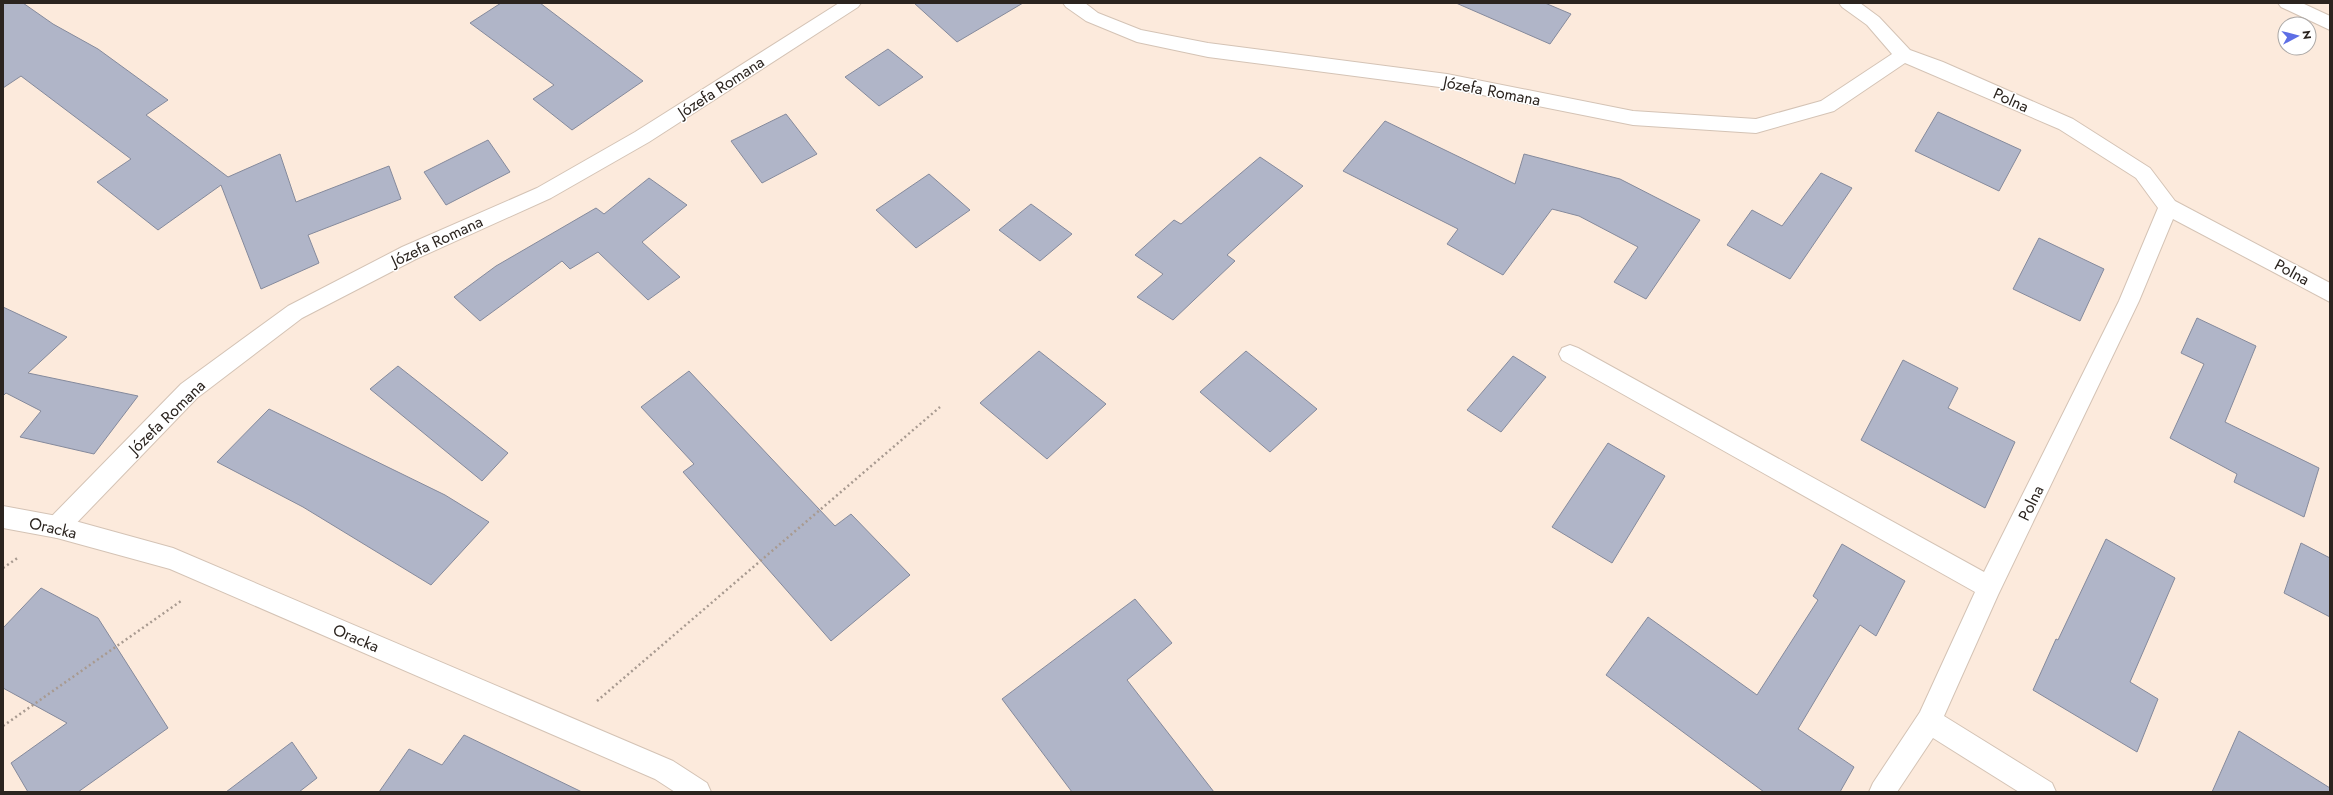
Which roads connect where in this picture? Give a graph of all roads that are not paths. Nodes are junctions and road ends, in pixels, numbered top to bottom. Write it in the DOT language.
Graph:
graph roads {
  1 [pos="852,3"];
  2 [pos="1072,3"];
  3 [pos="1848,3"];
  4 [pos="2287,3"];
  5 [pos="1098,10"];
  6 [pos="2330,24"];
  7 [pos="1903,55"];
  8 [pos="2168,207"];
  9 [pos="2330,293"];
  10 [pos="1570,354"];
  11 [pos="3,517"];
  12 [pos="57,527"];
  13 [pos="1989,587"];
  14 [pos="1929,721"];
  15 [pos="698,792"];
  16 [pos="1882,792"];
  17 [pos="2043,792"];
  1 -- 12 [label="street, Józefa Romana"];
  2 -- 5 [label="street, Józefa Romana"];
  3 -- 7 [label="street, Polna"];
  4 -- 6 [label="street"];
  5 -- 7 [label="street, Józefa Romana"];
  7 -- 8 [label="street, Polna"];
  8 -- 9 [label="street, Polna"];
  8 -- 13 [label="street, Polna"];
  10 -- 13 [label="street"];
  11 -- 12 [label="street, Oracka"];
  12 -- 15 [label="street, Oracka"];
  13 -- 14 [label="street, Polna"];
  14 -- 16 [label="street, Polna"];
  14 -- 17 [label="street"];
}
